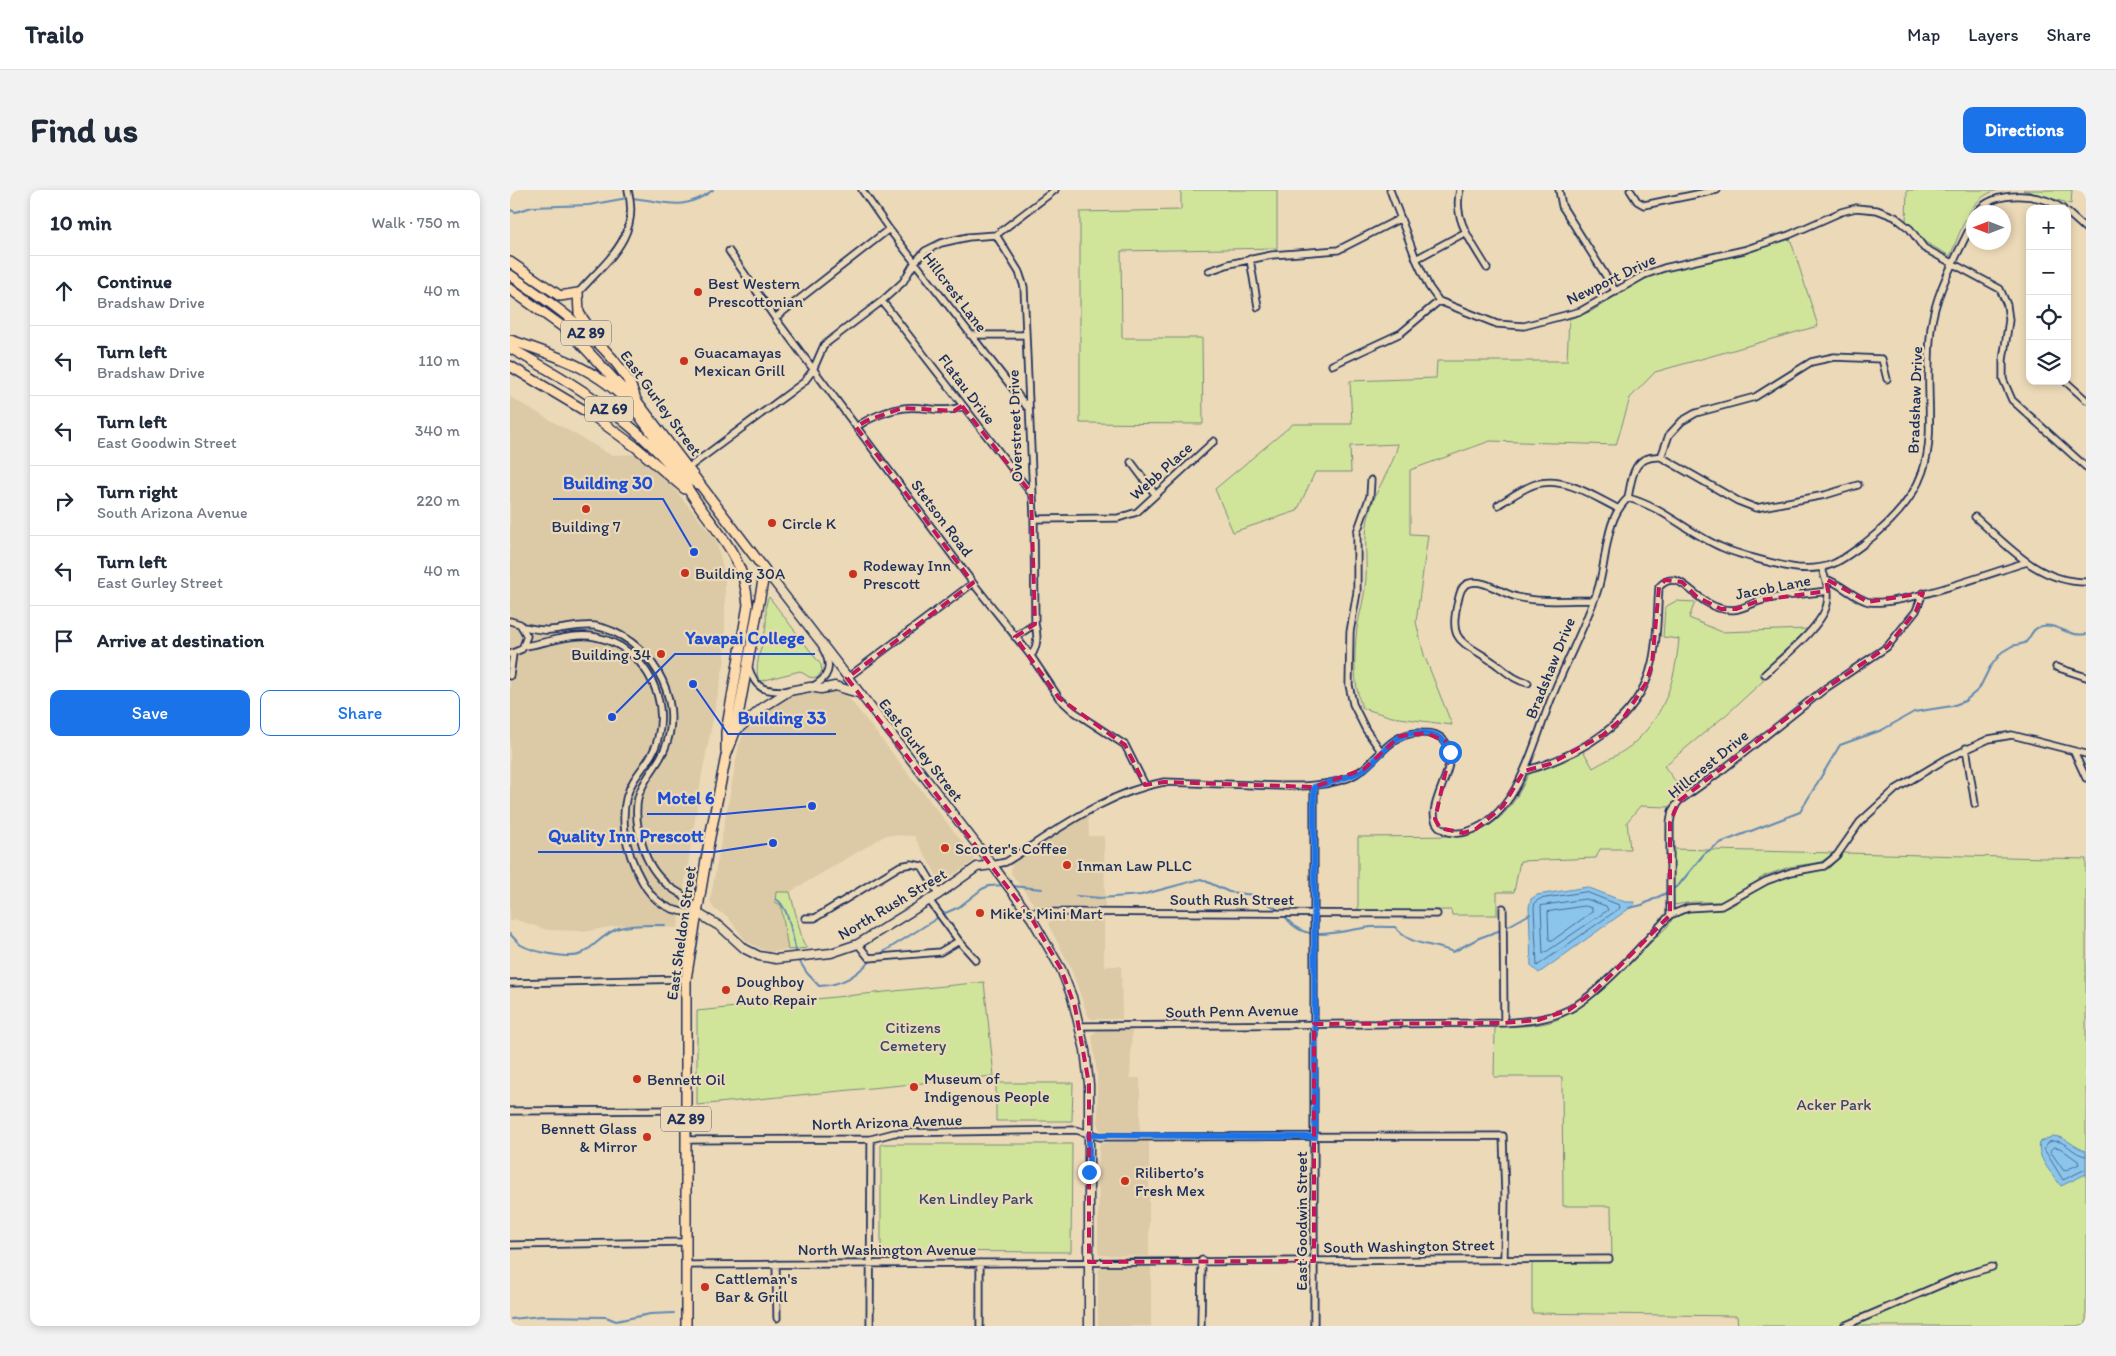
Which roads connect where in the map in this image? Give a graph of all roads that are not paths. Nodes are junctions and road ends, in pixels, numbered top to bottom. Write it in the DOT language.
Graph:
graph roads {
  1 [pos="628,190"];
  2 [pos="1055,190"];
  3 [pos="1390,190"];
  4 [pos="1460,190"];
  5 [pos="1559,190"];
  6 [pos="1630,190"];
  7 [pos="1717,190"];
  8 [pos="864,191"];
  9 [pos="1983,205"];
  10 [pos="2057,205"];
  11 [pos="2071,216"];
  12 [pos="1400,218"];
  13 [pos="889,229"];
  14 [pos="2086,229"];
  15 [pos="1466,232"];
  16 [pos="996,235"];
  17 [pos="1966,237"];
  18 [pos="729,251"];
  19 [pos="1250,259"];
  20 [pos="1416,259"];
  21 [pos="510,262"];
  22 [pos="915,262"];
  23 [pos="1954,264"];
  24 [pos="1487,268"];
  25 [pos="1209,271"];
  26 [pos="510,276"];
  27 [pos="510,289"];
  28 [pos="1616,292"];
  29 [pos="578,293"];
  30 [pos="882,301"];
  31 [pos="1440,301"];
  32 [pos="1258,307"];
  33 [pos="774,318"];
  34 [pos="1026,334"];
  35 [pos="970,335"];
  36 [pos="510,340"];
  37 [pos="510,348"];
  38 [pos="604,350"];
  39 [pos="1332,365"];
  40 [pos="510,366"];
  41 [pos="813,370"];
  42 [pos="1887,379"];
  43 [pos="2069,385"];
  44 [pos="636,400"];
  45 [pos="2086,400"];
  46 [pos="962,406"];
  47 [pos="1028,408"];
  48 [pos="856,427"];
  49 [pos="1214,441"];
  50 [pos="1662,457"];
  51 [pos="1131,462"];
  52 [pos="2085,464"];
  53 [pos="688,468"];
  54 [pos="1371,480"];
  55 [pos="1858,485"];
  56 [pos="705,490"];
  57 [pos="688,491"];
  58 [pos="1031,493"];
  59 [pos="1155,494"];
  60 [pos="1628,498"];
  61 [pos="1498,505"];
  62 [pos="1617,508"];
  63 [pos="1975,517"];
  64 [pos="1034,518"];
  65 [pos="2027,562"];
  66 [pos="1822,569"];
  67 [pos="765,570"];
  68 [pos="1826,579"];
  69 [pos="2086,582"];
  70 [pos="973,583"];
  71 [pos="1828,591"];
  72 [pos="1923,593"];
  73 [pos="1593,600"];
  74 [pos="510,621"];
  75 [pos="1035,624"];
  76 [pos="524,627"];
  77 [pos="1015,637"];
  78 [pos="819,643"];
  79 [pos="525,646"];
  80 [pos="512,654"];
  81 [pos="1031,656"];
  82 [pos="748,664"];
  83 [pos="2056,667"];
  84 [pos="1765,674"];
  85 [pos="510,676"];
  86 [pos="2086,676"];
  87 [pos="847,678"];
  88 [pos="1528,683"];
  89 [pos="810,687"];
  90 [pos="789,690"];
  91 [pos="858,693"];
  92 [pos="735,732"];
  93 [pos="1966,748"];
  94 [pos="1381,751"];
  95 [pos="2074,752"];
  96 [pos="2086,754"];
  97 [pos="726,756"];
  98 [pos="1524,771"];
  99 [pos="2086,778"];
  100 [pos="1145,785"];
  101 [pos="1314,787"];
  102 [pos="1975,804"];
  103 [pos="992,865"];
  104 [pos="939,894"];
  105 [pos="929,900"];
  106 [pos="1503,908"];
  107 [pos="1027,912"];
  108 [pos="1316,912"];
  109 [pos="697,913"];
  110 [pos="1437,914"];
  111 [pos="1670,915"];
  112 [pos="805,918"];
  113 [pos="959,941"];
  114 [pos="858,944"];
  115 [pos="976,960"];
  116 [pos="686,979"];
  117 [pos="510,983"];
  118 [pos="1504,1023"];
  119 [pos="1314,1024"];
  120 [pos="1080,1026"];
  121 [pos="686,1110"];
  122 [pos="510,1112"];
  123 [pos="1089,1135"];
  124 [pos="1315,1137"];
  125 [pos="871,1139"];
  126 [pos="685,1140"];
  127 [pos="686,1242"];
  128 [pos="510,1245"];
  129 [pos="1504,1259"];
  130 [pos="1609,1259"];
  131 [pos="1202,1260"];
  132 [pos="1314,1261"];
  133 [pos="1089,1262"];
  134 [pos="869,1263"];
  135 [pos="980,1263"];
  136 [pos="776,1264"];
  137 [pos="686,1265"];
  138 [pos="1992,1267"];
  139 [pos="777,1318"];
  140 [pos="686,1326"];
  141 [pos="870,1326"];
  142 [pos="980,1326"];
  143 [pos="1089,1326"];
  144 [pos="1201,1326"];
  145 [pos="1314,1326"];
  146 [pos="1844,1326"];
  1 -- 29 [label="street"];
  2 -- 16 [label="street"];
  3 -- 12 [label="street"];
  4 -- 15 [label="street"];
  5 -- 28 [label="street"];
  6 -- 7 [label="street"];
  8 -- 13 [label="street, Hillcrest Lane"];
  9 -- 10 [label="street"];
  11 -- 14 [label="street"];
  12 -- 19 [label="street"];
  12 -- 20 [label="street"];
  13 -- 22 [label="street, Hillcrest Lane"];
  13 -- 33 [label="street"];
  15 -- 20 [label="street"];
  15 -- 24 [label="street"];
  16 -- 22 [label="street"];
  16 -- 34 [label="street, Overstreet Drive"];
  17 -- 23 [label="street, Bradshaw Drive"];
  18 -- 33 [label="street, Stetson Road"];
  19 -- 25 [label="street"];
  19 -- 32 [label="street"];
  20 -- 31 [label="street"];
  21 -- 29 [label="main road"];
  22 -- 30 [label="street"];
  22 -- 35 [label="street, Hillcrest Lane"];
  23 -- 28 [label="street, Newport Drive"];
  23 -- 52 [label="street, Newport Drive"];
  23 -- 66 [label="street, Bradshaw Drive"];
  26 -- 38 [label="main road, East Gurley Street / AZ 89"];
  27 -- 44 [label="main road"];
  28 -- 31 [label="street, Newport Drive"];
  29 -- 38 [label="main road"];
  30 -- 41 [label="street"];
  30 -- 46 [label="street, Flatau Drive"];
  31 -- 39 [label="street"];
  33 -- 41 [label="street, Stetson Road"];
  34 -- 35 [label="street"];
  34 -- 47 [label="street, Overstreet Drive"];
  35 -- 47 [label="street, Hillcrest Lane"];
  36 -- 56 [label="main road"];
  37 -- 57 [label="main road, AZ 69"];
  38 -- 44 [label="main road, East Gurley Street / AZ 89"];
  40 -- 57 [label="main road, AZ 89"];
  41 -- 48 [label="street, Stetson Road"];
  41 -- 53 [label="street"];
  42 -- 50 [label="street"];
  43 -- 45 [label="street"];
  44 -- 53 [label="main road, East Gurley Street / AZ 89"];
  46 -- 48 [label="street"];
  46 -- 58 [label="street, Flatau Drive"];
  47 -- 58 [label="street, Overstreet Drive"];
  48 -- 70 [label="street, Stetson Road"];
  49 -- 59 [label="street, Webb Place"];
  50 -- 55 [label="street"];
  50 -- 60 [label="street"];
  51 -- 59 [label="street"];
  53 -- 56 [label="main road, East Gurley Street / AZ 89"];
  54 -- 94 [label="street"];
  56 -- 67 [label="main road, East Gurley Street / AZ 89"];
  57 -- 97 [label="main road, East Sheldon Street / AZ 89"];
  58 -- 64 [label="street, Overstreet Drive"];
  59 -- 64 [label="street, Webb Place"];
  60 -- 62 [label="street"];
  60 -- 66 [label="street, Bradshaw Drive"];
  61 -- 62 [label="street"];
  62 -- 73 [label="street, Bradshaw Drive"];
  63 -- 65 [label="street"];
  64 -- 75 [label="street, Overstreet Drive"];
  65 -- 69 [label="street"];
  65 -- 72 [label="street"];
  66 -- 68 [label="street"];
  67 -- 78 [label="main road, East Gurley Street"];
  67 -- 82 [label="main road, East Sheldon Street / AZ 89"];
  68 -- 71 [label="street"];
  68 -- 72 [label="street"];
  70 -- 77 [label="street, Stetson Road"];
  70 -- 87 [label="street"];
  71 -- 84 [label="street"];
  71 -- 98 [label="street, Jacob Lane"];
  72 -- 111 [label="street, Hillcrest Drive"];
  73 -- 88 [label="street"];
  73 -- 98 [label="street, Bradshaw Drive"];
  74 -- 76 [label="street"];
  75 -- 77 [label="street"];
  75 -- 81 [label="street, Overstreet Drive"];
  76 -- 79 [label="street"];
  76 -- 109 [label="street"];
  77 -- 81 [label="street, Stetson Road"];
  78 -- 87 [label="main road, East Gurley Street"];
  78 -- 89 [label="street"];
  79 -- 80 [label="street"];
  79 -- 109 [label="street"];
  80 -- 85 [label="street"];
  81 -- 100 [label="street, Stetson Road"];
  82 -- 90 [label="street"];
  82 -- 92 [label="main road, East Sheldon Street / AZ 89"];
  83 -- 86 [label="street"];
  87 -- 91 [label="main road, East Gurley Street"];
  89 -- 90 [label="main road"];
  89 -- 91 [label="main road"];
  90 -- 92 [label="main road"];
  91 -- 103 [label="main road, East Gurley Street"];
  92 -- 97 [label="main road, East Sheldon Street / AZ 89"];
  93 -- 95 [label="street"];
  93 -- 102 [label="street"];
  93 -- 111 [label="street"];
  94 -- 98 [label="street, Bradshaw Drive"];
  94 -- 101 [label="street, Bradshaw Drive"];
  95 -- 96 [label="street"];
  95 -- 99 [label="street"];
  97 -- 109 [label="main road, East Sheldon Street / AZ 89"];
  100 -- 101 [label="street, Bradshaw Drive"];
  100 -- 103 [label="street, Bradshaw Drive"];
  101 -- 108 [label="street, East Goodwin Street"];
  103 -- 104 [label="main road, North Rush Street"];
  103 -- 107 [label="main road, East Gurley Street"];
  104 -- 105 [label="main road, North Rush Street"];
  104 -- 112 [label="street"];
  105 -- 113 [label="street"];
  105 -- 114 [label="main road, North Rush Street"];
  106 -- 118 [label="street"];
  107 -- 108 [label="street, South Rush Street"];
  107 -- 120 [label="main road, East Gurley Street"];
  108 -- 110 [label="street, South Rush Street"];
  108 -- 119 [label="street, East Goodwin Street"];
  109 -- 114 [label="main road, North Rush Street"];
  109 -- 116 [label="main road, East Sheldon Street / AZ 89"];
  111 -- 118 [label="street"];
  113 -- 114 [label="street"];
  113 -- 115 [label="street"];
  116 -- 117 [label="street"];
  116 -- 121 [label="main road, East Sheldon Street / AZ 89"];
  118 -- 119 [label="street, South Penn Avenue"];
  119 -- 120 [label="street, South Penn Avenue"];
  119 -- 124 [label="street, East Goodwin Street"];
  120 -- 123 [label="main road, East Gurley Street"];
  121 -- 122 [label="street"];
  121 -- 126 [label="main road, East Sheldon Street / AZ 89"];
  123 -- 124 [label="street, North Arizona Avenue"];
  123 -- 125 [label="street, North Arizona Avenue"];
  123 -- 133 [label="main road, East Gurley Street"];
  124 -- 129 [label="street, North Arizona Avenue"];
  124 -- 132 [label="street, East Goodwin Street"];
  125 -- 126 [label="street, North Arizona Avenue"];
  125 -- 134 [label="street"];
  126 -- 127 [label="main road, East Sheldon Street / AZ 89"];
  127 -- 128 [label="street"];
  127 -- 137 [label="main road, East Sheldon Street / AZ 89"];
  129 -- 130 [label="street, South Washington Street"];
  129 -- 132 [label="street, South Washington Street"];
  131 -- 132 [label="street, South Washington Street"];
  131 -- 133 [label="street, South Washington Street"];
  131 -- 144 [label="street"];
  132 -- 145 [label="street, East Goodwin Street"];
  133 -- 135 [label="street, North Washington Avenue"];
  133 -- 143 [label="main road, East Gurley Street"];
  134 -- 135 [label="street, North Washington Avenue"];
  134 -- 136 [label="street, North Washington Avenue"];
  134 -- 141 [label="street"];
  135 -- 142 [label="street"];
  136 -- 137 [label="street, North Washington Avenue"];
  136 -- 139 [label="street"];
  137 -- 140 [label="main road, East Sheldon Street / AZ 89"];
  138 -- 146 [label="street"];
}
